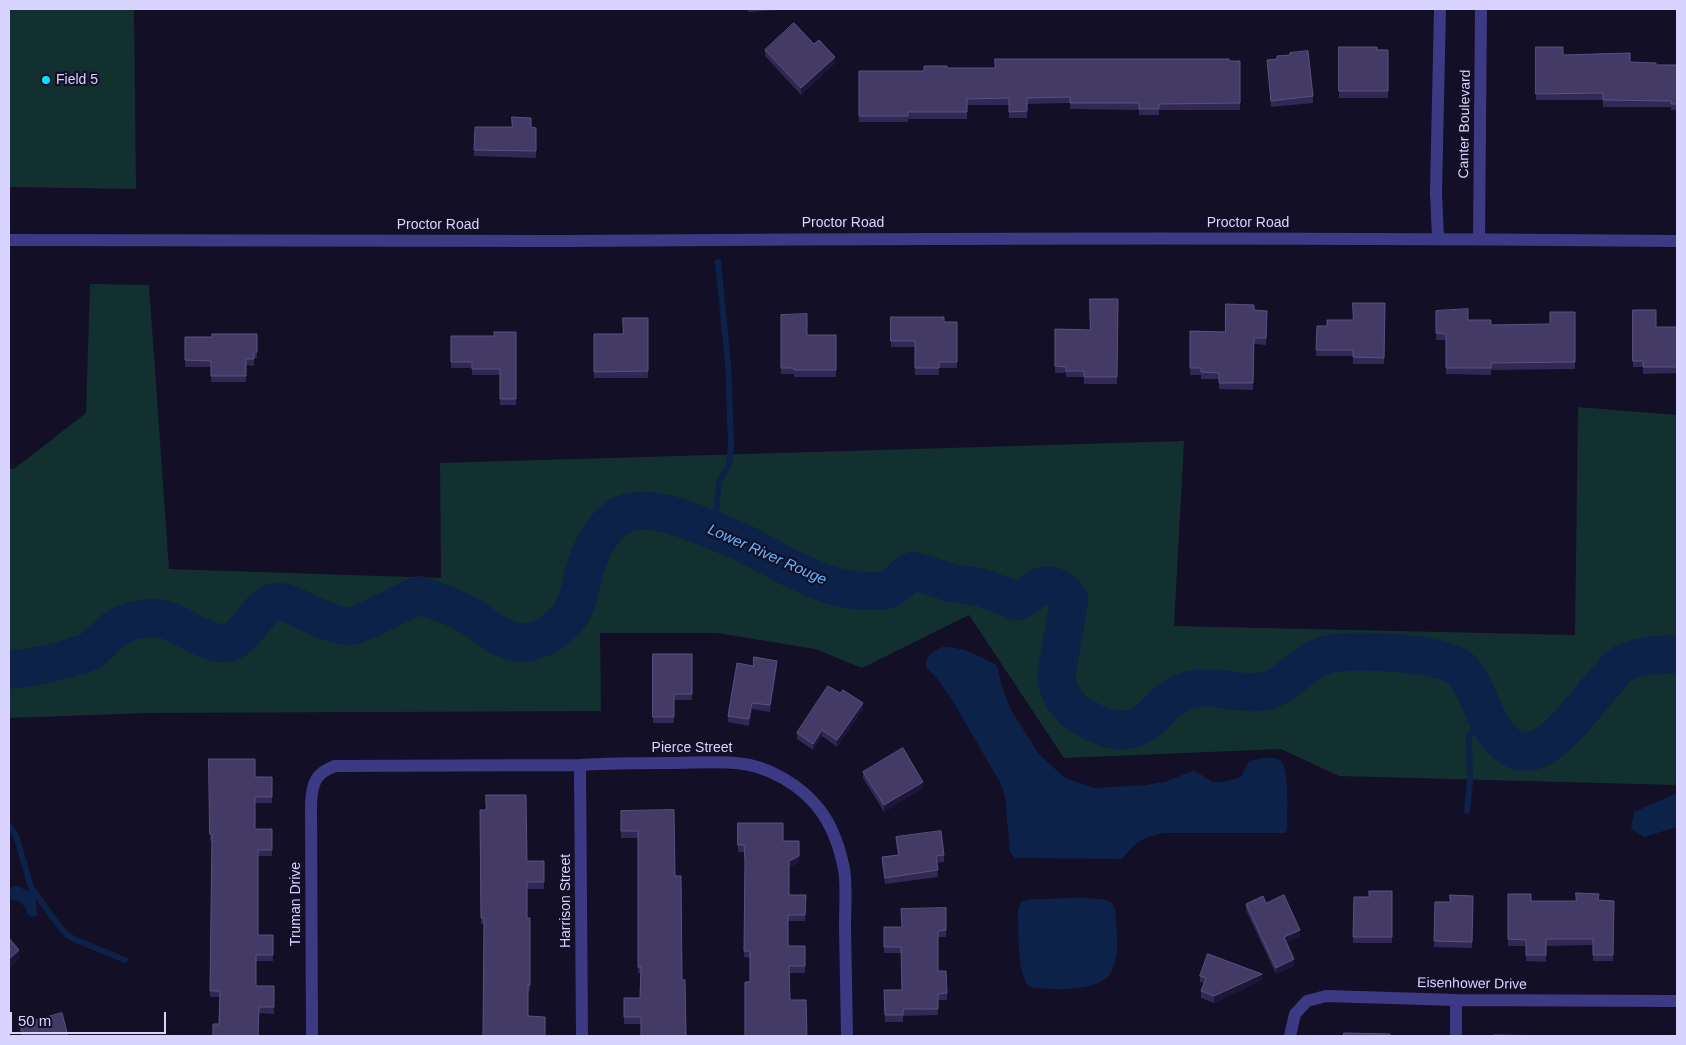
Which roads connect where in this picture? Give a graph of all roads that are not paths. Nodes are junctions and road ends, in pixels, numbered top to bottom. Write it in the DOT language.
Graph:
graph roads {
  1 [pos="1440,9"];
  2 [pos="1481,9"];
  3 [pos="1438,238"];
  4 [pos="1479,239"];
  5 [pos="9,240"];
  6 [pos="1677,241"];
  7 [pos="580,765"];
  8 [pos="320,775"];
  9 [pos="1456,1000"];
  10 [pos="1677,1001"];
  11 [pos="312,1036"];
  12 [pos="582,1036"];
  13 [pos="847,1036"];
  14 [pos="1290,1036"];
  15 [pos="1456,1036"];
  1 -- 3 [label="street, Canter Boulevard"];
  2 -- 4 [label="street, Canter Boulevard"];
  3 -- 4 [label="street, Proctor Road"];
  3 -- 5 [label="street, Proctor Road"];
  4 -- 6 [label="street, Proctor Road"];
  7 -- 8 [label="street, Pierce Street"];
  7 -- 12 [label="street, Harrison Street"];
  7 -- 13 [label="street, Pierce Street"];
  8 -- 11 [label="street, Truman Drive"];
  9 -- 10 [label="street, Eisenhower Drive"];
  9 -- 14 [label="street, Eisenhower Drive"];
  9 -- 15 [label="street"];
}
